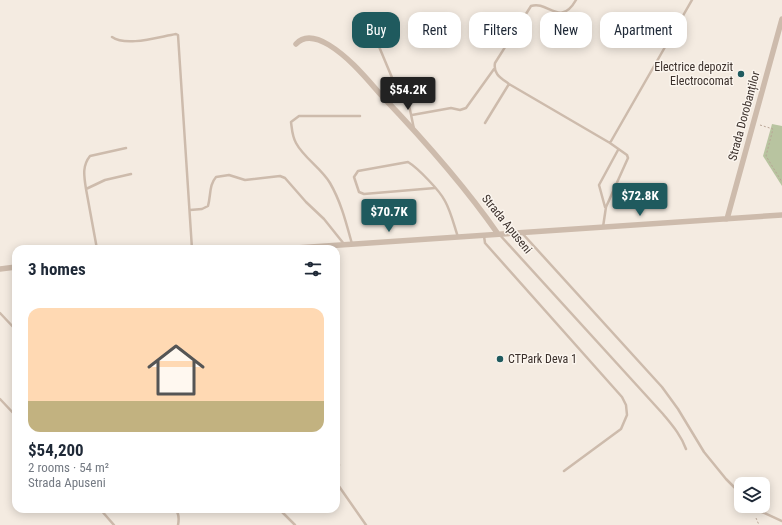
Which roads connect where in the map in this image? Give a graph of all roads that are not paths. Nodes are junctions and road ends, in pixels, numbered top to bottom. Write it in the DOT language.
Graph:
graph roads {
  1 [pos="576,0"];
  2 [pos="692,0"];
  3 [pos="782,19"];
  4 [pos="112,37"];
  5 [pos="296,44"];
  6 [pos="380,48"];
  7 [pos="494,68"];
  8 [pos="510,84"];
  9 [pos="412,115"];
  10 [pos="360,116"];
  11 [pos="486,123"];
  12 [pos="414,129"];
  13 [pos="610,143"];
  14 [pos="126,148"];
  15 [pos="618,150"];
  16 [pos="131,174"];
  17 [pos="435,188"];
  18 [pos="86,189"];
  19 [pos="606,207"];
  20 [pos="190,210"];
  21 [pos="782,215"];
  22 [pos="727,219"];
  23 [pos="603,228"];
  24 [pos="522,233"];
  25 [pos="498,234"];
  26 [pos="484,235"];
  27 [pos="458,237"];
  28 [pos="352,244"];
  29 [pos="96,245"];
  30 [pos="192,245"];
  31 [pos="340,245"];
  32 [pos="344,245"];
  33 [pos="12,267"];
  34 [pos="0,268"];
  35 [pos="0,313"];
  36 [pos="12,326"];
  37 [pos="0,399"];
  38 [pos="12,412"];
  39 [pos="686,449"];
  40 [pos="564,471"];
  41 [pos="734,487"];
  42 [pos="340,488"];
  43 [pos="104,513"];
  44 [pos="177,513"];
  45 [pos="283,513"];
  46 [pos="764,513"];
  47 [pos="782,521"];
  48 [pos="114,525"];
  49 [pos="178,525"];
  50 [pos="295,525"];
  51 [pos="366,525"];
  1 -- 7 [label="lane"];
  2 -- 13 [label="lane"];
  3 -- 22 [label="street, Strada Dorobanților"];
  4 -- 20 [label="lane"];
  5 -- 12 [label="street, Strada Apuseni"];
  6 -- 9 [label="lane"];
  7 -- 8 [label="lane"];
  7 -- 9 [label="lane"];
  8 -- 11 [label="lane"];
  8 -- 13 [label="lane"];
  9 -- 12 [label="lane"];
  10 -- 28 [label="lane"];
  12 -- 25 [label="street, Strada Apuseni"];
  13 -- 15 [label="lane"];
  14 -- 18 [label="lane"];
  15 -- 19 [label="lane"];
  15 -- 19 [label="lane"];
  16 -- 18 [label="lane"];
  17 -- 17 [label="lane"];
  17 -- 27 [label="lane"];
  18 -- 29 [label="lane"];
  19 -- 23 [label="lane"];
  20 -- 30 [label="lane"];
  20 -- 32 [label="lane"];
  21 -- 22 [label="street"];
  22 -- 23 [label="street"];
  23 -- 24 [label="street"];
  24 -- 25 [label="street"];
  24 -- 41 [label="lane, Strada Apuseni"];
  25 -- 26 [label="street"];
  25 -- 39 [label="lane, Strada Apuseni"];
  26 -- 27 [label="street"];
  26 -- 40 [label="lane"];
  27 -- 28 [label="street"];
  28 -- 32 [label="street"];
  31 -- 32 [label="street"];
  33 -- 34 [label="street"];
  35 -- 36 [label="lane"];
  37 -- 38 [label="lane"];
  42 -- 51 [label="lane"];
  43 -- 48 [label="lane"];
  44 -- 49 [label="lane"];
  45 -- 50 [label="lane"];
  46 -- 47 [label="lane"];
}
